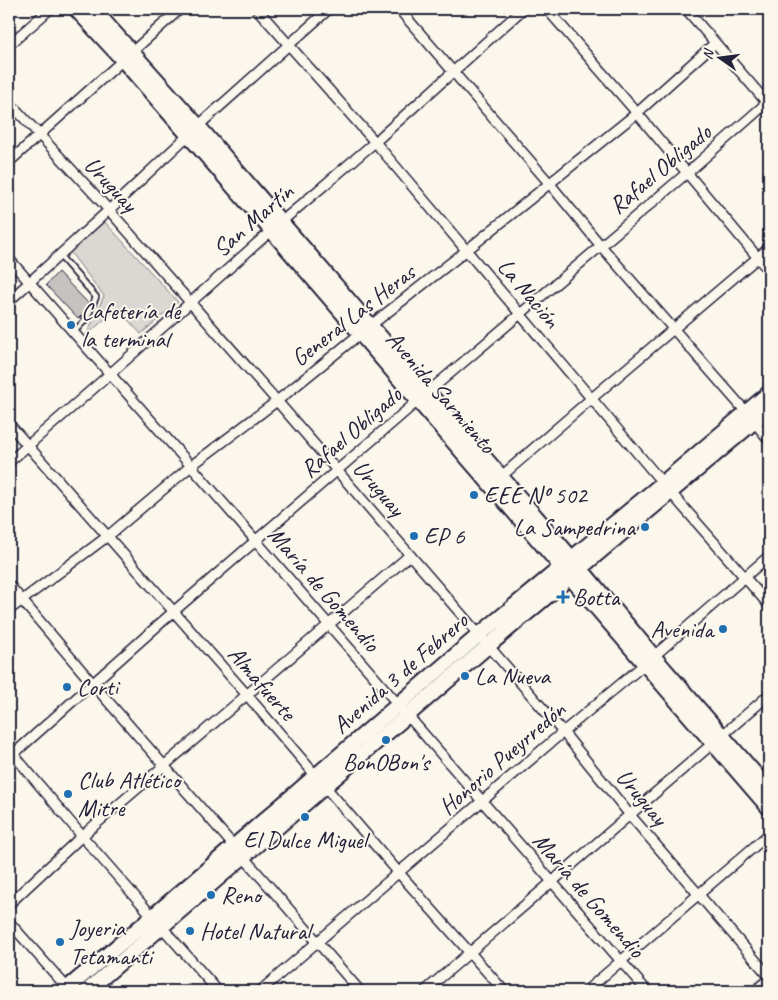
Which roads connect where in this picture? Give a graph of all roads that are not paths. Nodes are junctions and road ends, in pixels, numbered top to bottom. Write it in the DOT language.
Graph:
graph roads {
  1 [pos="50,9"];
  2 [pos="76,9"];
  3 [pos="92,9"];
  4 [pos="180,9"];
  5 [pos="257,9"];
  6 [pos="329,9"];
  7 [pos="399,9"];
  8 [pos="523,9"];
  9 [pos="547,9"];
  10 [pos="699,9"];
  11 [pos="688,12"];
  12 [pos="715,43"];
  13 [pos="289,44"];
  14 [pos="9,45"];
  15 [pos="127,56"];
  16 [pos="453,72"];
  17 [pos="9,102"];
  18 [pos="769,103"];
  19 [pos="637,113"];
  20 [pos="193,131"];
  21 [pos="39,135"];
  22 [pos="375,142"];
  23 [pos="9,162"];
  24 [pos="687,173"];
  25 [pos="550,184"];
  26 [pos="109,210"];
  27 [pos="276,226"];
  28 [pos="600,246"];
  29 [pos="769,248"];
  30 [pos="467,250"];
  31 [pos="59,255"];
  32 [pos="758,258"];
  33 [pos="9,259"];
  34 [pos="769,271"];
  35 [pos="30,282"];
  36 [pos="9,301"];
  37 [pos="190,302"];
  38 [pos="520,314"];
  39 [pos="673,329"];
  40 [pos="366,330"];
  41 [pos="74,332"];
  42 [pos="110,374"];
  43 [pos="769,393"];
  44 [pos="423,396"];
  45 [pos="592,398"];
  46 [pos="277,401"];
  47 [pos="769,410"];
  48 [pos="751,418"];
  49 [pos="9,424"];
  50 [pos="769,440"];
  51 [pos="28,446"];
  52 [pos="9,462"];
  53 [pos="191,466"];
  54 [pos="337,470"];
  55 [pos="496,481"];
  56 [pos="667,488"];
  57 [pos="108,536"];
  58 [pos="256,541"];
  59 [pos="410,555"];
  60 [pos="769,556"];
  61 [pos="571,568"];
  62 [pos="745,577"];
  63 [pos="9,585"];
  64 [pos="22,600"];
  65 [pos="769,605"];
  66 [pos="9,610"];
  67 [pos="173,612"];
  68 [pos="329,624"];
  69 [pos="484,640"];
  70 [pos="649,660"];
  71 [pos="93,684"];
  72 [pos="248,695"];
  73 [pos="769,695"];
  74 [pos="403,710"];
  75 [pos="563,732"];
  76 [pos="718,739"];
  77 [pos="10,754"];
  78 [pos="165,765"];
  79 [pos="316,776"];
  80 [pos="325,787"];
  81 [pos="769,790"];
  82 [pos="482,801"];
  83 [pos="769,808"];
  84 [pos="630,815"];
  85 [pos="769,834"];
  86 [pos="82,836"];
  87 [pos="239,851"];
  88 [pos="399,873"];
  89 [pos="551,882"];
  90 [pos="698,894"];
  91 [pos="9,904"];
  92 [pos="9,922"];
  93 [pos="157,922"];
  94 [pos="317,942"];
  95 [pos="470,953"];
  96 [pos="621,961"];
  97 [pos="769,978"];
  98 [pos="67,990"];
  99 [pos="87,991"];
  100 [pos="218,991"];
  101 [pos="260,991"];
  102 [pos="360,991"];
  103 [pos="425,991"];
  104 [pos="504,991"];
  105 [pos="586,991"];
  106 [pos="647,991"];
  107 [pos="755,991"];
  1 -- 14 [label="street"];
  2 -- 15 [label="main road, Avenida Sarmiento"];
  3 -- 15 [label="main road, Avenida Sarmiento"];
  4 -- 15 [label="street"];
  5 -- 13 [label="street, La Nación"];
  6 -- 13 [label="street"];
  7 -- 16 [label="street"];
  8 -- 16 [label="street, San Martín"];
  9 -- 19 [label="street"];
  10 -- 11 [label="street"];
  11 -- 12 [label="street"];
  12 -- 18 [label="street"];
  12 -- 19 [label="street, General Las Heras"];
  13 -- 20 [label="street"];
  13 -- 22 [label="street, La Nación"];
  15 -- 20 [label="main road, Avenida Sarmiento"];
  15 -- 21 [label="street"];
  16 -- 22 [label="street, San Martín"];
  16 -- 25 [label="street"];
  17 -- 21 [label="street, Uruguay"];
  18 -- 24 [label="street, Rafael Obligado"];
  19 -- 24 [label="street"];
  19 -- 25 [label="street, General Las Heras"];
  20 -- 26 [label="street"];
  20 -- 27 [label="main road, Avenida Sarmiento"];
  21 -- 23 [label="street"];
  21 -- 26 [label="street, Uruguay"];
  22 -- 27 [label="street, San Martín"];
  22 -- 30 [label="street, La Nación"];
  24 -- 28 [label="street, Rafael Obligado"];
  24 -- 32 [label="street"];
  25 -- 28 [label="street"];
  25 -- 30 [label="street, General Las Heras"];
  26 -- 31 [label="street"];
  26 -- 37 [label="street, Uruguay"];
  27 -- 37 [label="street, San Martín"];
  27 -- 40 [label="main road, Avenida Sarmiento"];
  28 -- 38 [label="street, Rafael Obligado"];
  28 -- 39 [label="street"];
  29 -- 32 [label="street"];
  30 -- 38 [label="street, La Nación"];
  30 -- 40 [label="street, General Las Heras"];
  31 -- 35 [label="street"];
  31 -- 41 [label="lane"];
  32 -- 34 [label="street"];
  32 -- 39 [label="street"];
  33 -- 35 [label="street, María de Gomendio"];
  35 -- 36 [label="street"];
  35 -- 41 [label="street, María de Gomendio"];
  37 -- 42 [label="street, San Martín"];
  37 -- 46 [label="street, Uruguay"];
  38 -- 44 [label="street, Rafael Obligado"];
  38 -- 45 [label="street, La Nación"];
  39 -- 45 [label="street"];
  39 -- 48 [label="street"];
  40 -- 44 [label="main road, Avenida Sarmiento"];
  40 -- 46 [label="street, General Las Heras"];
  41 -- 42 [label="street, María de Gomendio"];
  42 -- 51 [label="street, San Martín"];
  42 -- 53 [label="street, María de Gomendio"];
  43 -- 48 [label="main road, Avenida 3 de Febrero"];
  44 -- 54 [label="street, Rafael Obligado"];
  44 -- 55 [label="main road, Avenida Sarmiento"];
  45 -- 55 [label="street"];
  45 -- 56 [label="street, La Nación"];
  46 -- 53 [label="street, General Las Heras"];
  46 -- 54 [label="street, Uruguay"];
  47 -- 48 [label="main road, Avenida 3 de Febrero"];
  48 -- 50 [label="street"];
  48 -- 56 [label="main road, Avenida 3 de Febrero"];
  49 -- 51 [label="street, Almafuerte"];
  51 -- 52 [label="street, San Martín"];
  51 -- 57 [label="street, Almafuerte"];
  53 -- 57 [label="street, General Las Heras"];
  53 -- 58 [label="street, María de Gomendio"];
  54 -- 58 [label="street, Rafael Obligado"];
  54 -- 59 [label="street, Uruguay"];
  55 -- 61 [label="main road, Avenida Sarmiento"];
  56 -- 61 [label="main road, Avenida 3 de Febrero"];
  56 -- 62 [label="street, La Nación"];
  57 -- 64 [label="street, General Las Heras"];
  57 -- 67 [label="street, Almafuerte"];
  58 -- 67 [label="street, Rafael Obligado"];
  58 -- 68 [label="street, María de Gomendio"];
  59 -- 68 [label="street"];
  59 -- 69 [label="street, Uruguay"];
  60 -- 62 [label="street, Honorio Pueyrredón"];
  61 -- 69 [label="main road, Avenida 3 de Febrero"];
  61 -- 70 [label="main road, Avenida Sarmiento"];
  62 -- 65 [label="street, La Nación"];
  62 -- 70 [label="street, Honorio Pueyrredón"];
  63 -- 64 [label="street"];
  64 -- 66 [label="street, General Las Heras"];
  64 -- 71 [label="street"];
  67 -- 71 [label="street, Rafael Obligado"];
  67 -- 72 [label="street, Almafuerte"];
  68 -- 72 [label="street"];
  68 -- 74 [label="street, María de Gomendio"];
  69 -- 74 [label="main road, Avenida 3 de Febrero"];
  69 -- 75 [label="street, Uruguay"];
  70 -- 75 [label="street, Honorio Pueyrredón"];
  70 -- 76 [label="main road, Avenida Sarmiento"];
  71 -- 77 [label="street, Rafael Obligado"];
  71 -- 78 [label="street"];
  72 -- 78 [label="street"];
  72 -- 79 [label="street, Almafuerte"];
  73 -- 76 [label="street"];
  74 -- 79 [label="main road, Avenida 3 de Febrero"];
  74 -- 80 [label="main road, Avenida 3 de Febrero"];
  74 -- 82 [label="street, María de Gomendio"];
  75 -- 82 [label="street, Honorio Pueyrredón"];
  75 -- 84 [label="street, Uruguay"];
  76 -- 81 [label="main road, Avenida Sarmiento"];
  76 -- 83 [label="main road, Avenida Sarmiento"];
  76 -- 84 [label="street"];
  77 -- 86 [label="street"];
  78 -- 86 [label="street"];
  78 -- 87 [label="street"];
  79 -- 80 [label="street, Almafuerte"];
  79 -- 87 [label="main road, Avenida 3 de Febrero"];
  80 -- 87 [label="main road, Avenida 3 de Febrero"];
  80 -- 88 [label="street, Almafuerte"];
  82 -- 88 [label="street, Honorio Pueyrredón"];
  82 -- 89 [label="street, María de Gomendio"];
  84 -- 89 [label="street"];
  84 -- 90 [label="street, Uruguay"];
  85 -- 90 [label="street"];
  86 -- 91 [label="street"];
  86 -- 93 [label="street"];
  87 -- 93 [label="main road, Avenida 3 de Febrero"];
  87 -- 94 [label="street"];
  88 -- 94 [label="street, Honorio Pueyrredón"];
  88 -- 95 [label="street, Almafuerte"];
  89 -- 95 [label="street"];
  89 -- 96 [label="street, María de Gomendio"];
  90 -- 96 [label="street"];
  90 -- 97 [label="street, Uruguay"];
  92 -- 98 [label="street"];
  93 -- 98 [label="main road, Avenida 3 de Febrero"];
  93 -- 99 [label="main road, Avenida 3 de Febrero"];
  93 -- 100 [label="street"];
  94 -- 101 [label="street, Honorio Pueyrredón"];
  94 -- 102 [label="street"];
  95 -- 103 [label="street"];
  95 -- 104 [label="street, Almafuerte"];
  96 -- 105 [label="street"];
  96 -- 106 [label="street, María de Gomendio"];
  97 -- 107 [label="street"];
}
